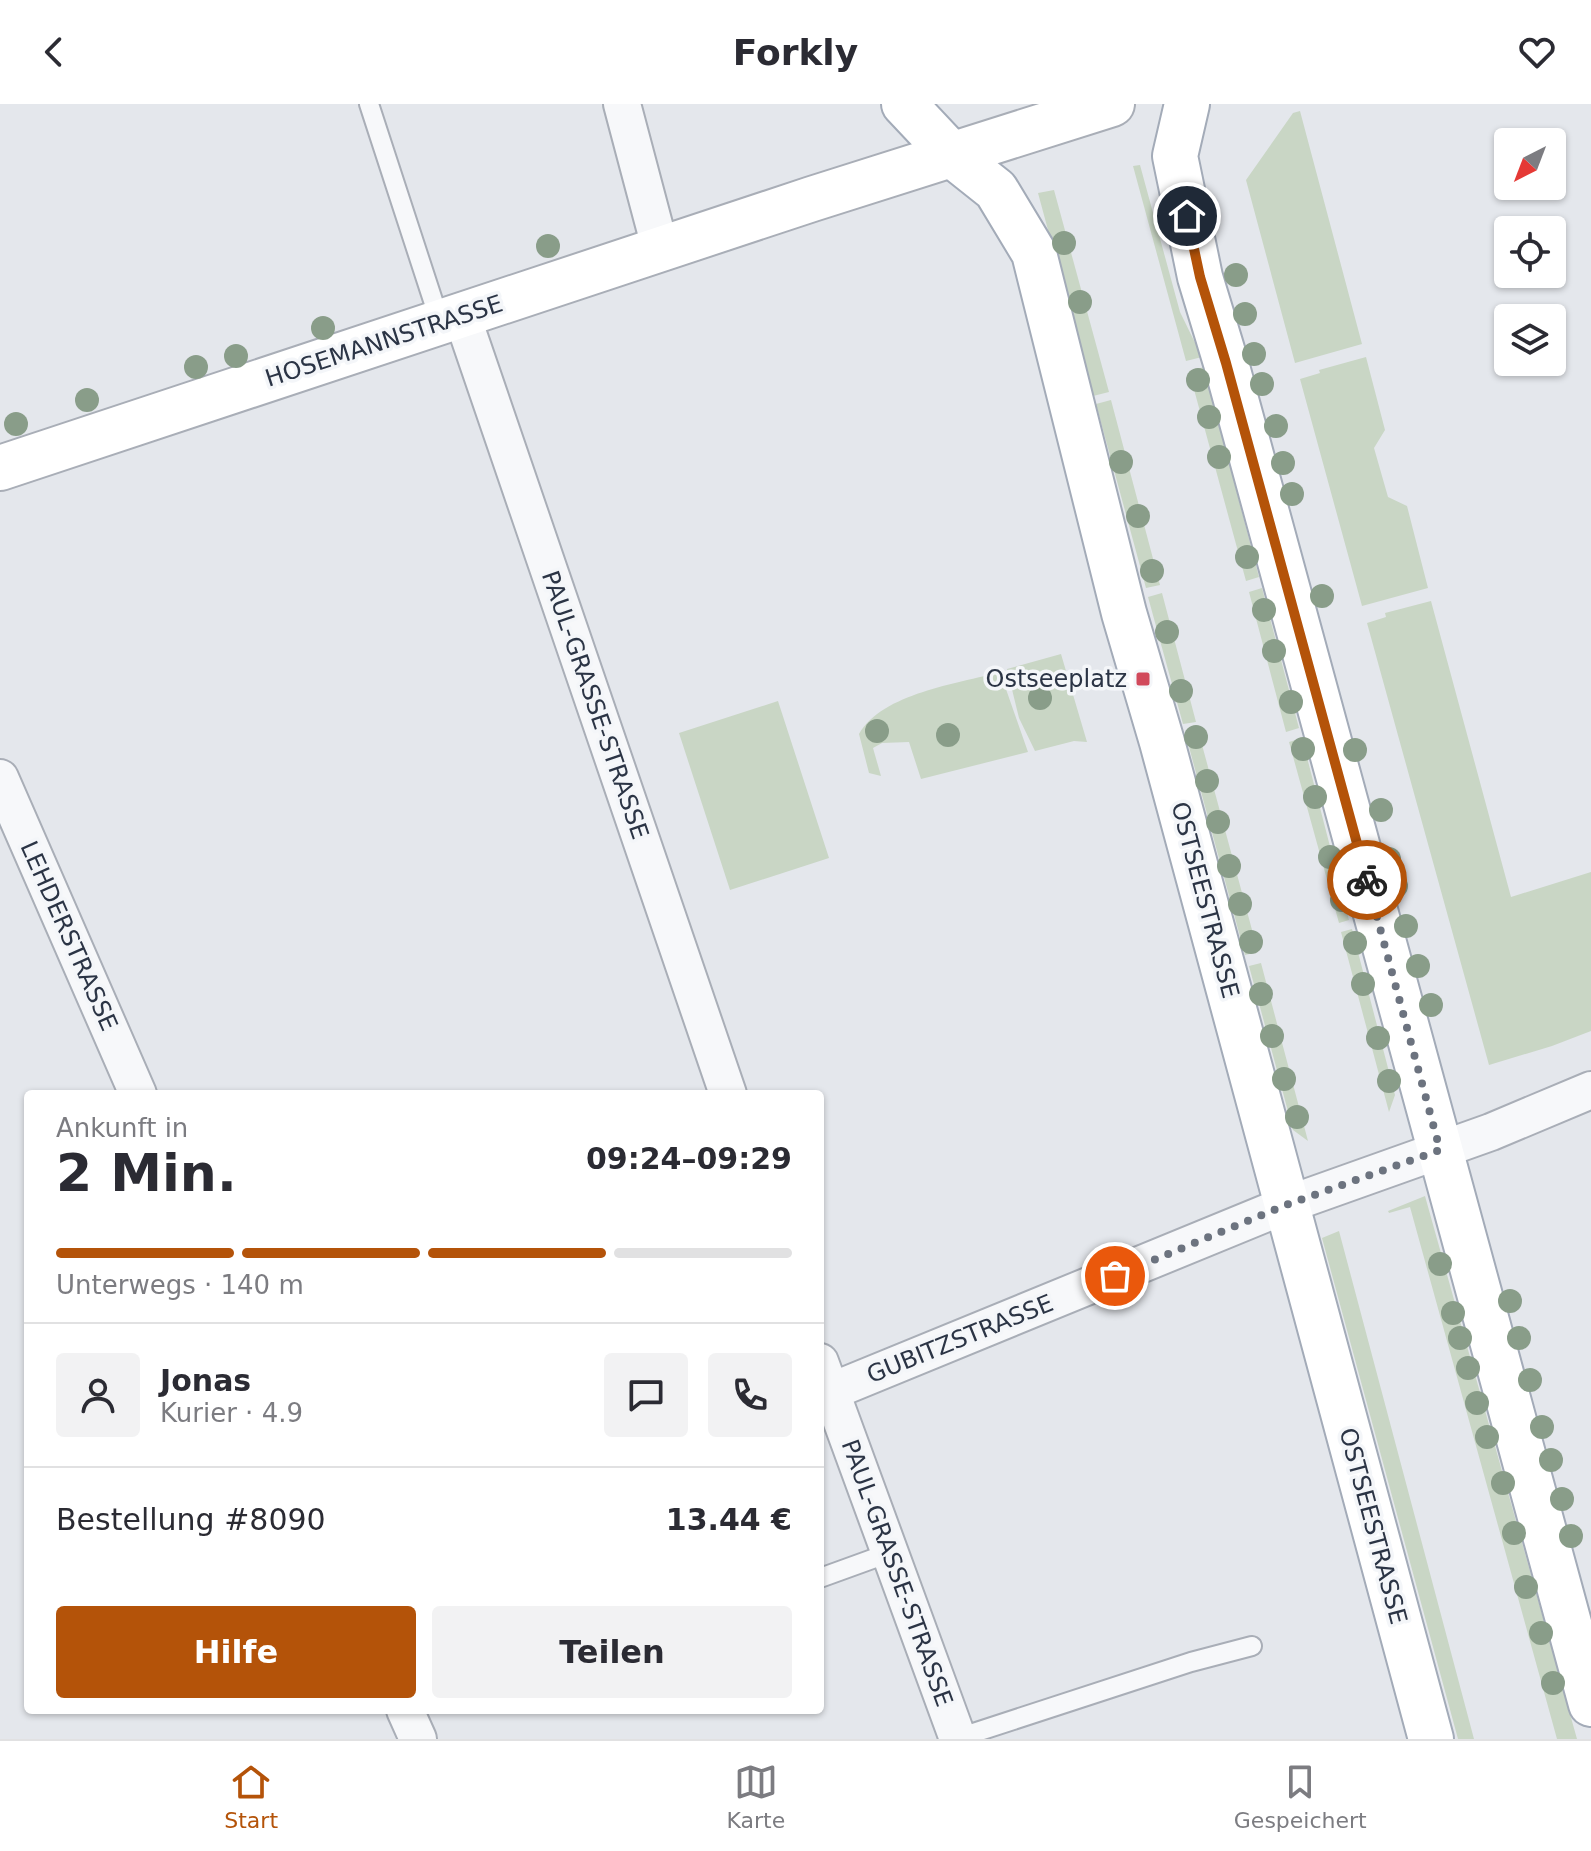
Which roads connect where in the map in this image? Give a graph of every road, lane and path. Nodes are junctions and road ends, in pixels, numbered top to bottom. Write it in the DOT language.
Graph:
graph roads {
  1 [pos="369,104"];
  2 [pos="622,104"];
  3 [pos="904,104"];
  4 [pos="1112,104"];
  5 [pos="1187,104"];
  6 [pos="952,155"];
  7 [pos="661,251"];
  8 [pos="452,319"];
  9 [pos="2,459"];
  10 [pos="0,778"];
  11 [pos="136,1090"];
  12 [pos="727,1090"];
  13 [pos="1591,1090"];
  14 [pos="1440,1150"];
  15 [pos="1286,1205"];
  16 [pos="824,1384"];
  17 [pos="824,1387"];
  18 [pos="889,1553"];
  19 [pos="824,1577"];
  20 [pos="1252,1646"];
  21 [pos="1591,1704"];
  22 [pos="407,1714"];
  23 [pos="958,1738"];
  24 [pos="418,1739"];
  25 [pos="1431,1739"];
  1 -- 8 [label="lane"];
  2 -- 7 [label="street"];
  3 -- 6 [label="main road, OSTSEESTRASSE"];
  4 -- 6 [label="main road, HOSEMANNSTRASSE"];
  5 -- 14 [label="main road"];
  6 -- 7 [label="main road, HOSEMANNSTRASSE"];
  6 -- 15 [label="main road, OSTSEESTRASSE"];
  7 -- 8 [label="main road, HOSEMANNSTRASSE"];
  8 -- 9 [label="main road, HOSEMANNSTRASSE"];
  8 -- 12 [label="street, PAUL-GRASSE-STRASSE"];
  10 -- 11 [label="street, LEHDERSTRASSE"];
  13 -- 14 [label="street, GUBITZSTRASSE"];
  14 -- 15 [label="street, GUBITZSTRASSE"];
  14 -- 21 [label="main road"];
  15 -- 16 [label="street, GUBITZSTRASSE"];
  15 -- 25 [label="main road, OSTSEESTRASSE"];
  17 -- 18 [label="street, PAUL-GRASSE-STRASSE"];
  18 -- 19 [label="lane"];
  18 -- 23 [label="street, PAUL-GRASSE-STRASSE"];
  20 -- 23 [label="lane"];
  22 -- 24 [label="street"];
}
